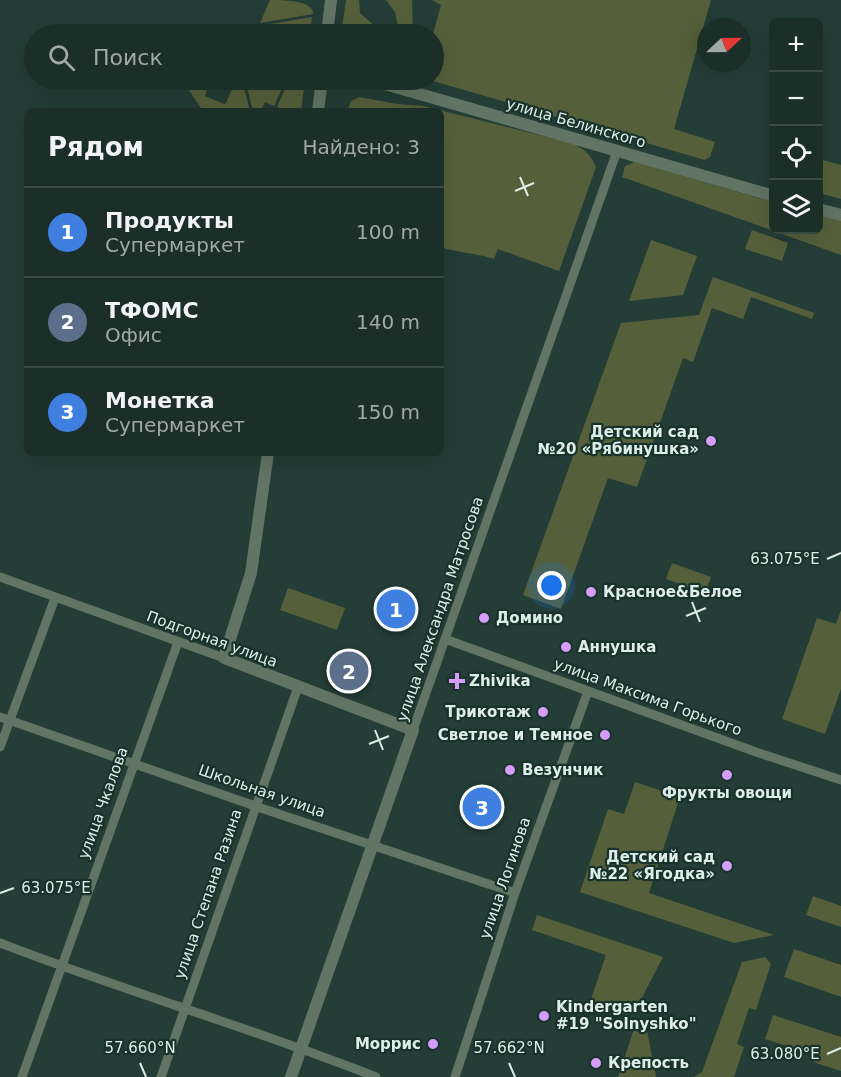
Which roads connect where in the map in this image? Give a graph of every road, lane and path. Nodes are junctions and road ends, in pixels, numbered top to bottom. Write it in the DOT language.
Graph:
graph roads {
  1 [pos="331,0"];
  2 [pos="328,24"];
  3 [pos="321,90"];
  4 [pos="406,90"];
  5 [pos="318,108"];
  6 [pos="617,151"];
  7 [pos="769,195"];
  8 [pos="823,210"];
  9 [pos="841,215"];
  10 [pos="268,456"];
  11 [pos="0,577"];
  12 [pos="55,598"];
  13 [pos="445,639"];
  14 [pos="178,642"];
  15 [pos="224,658"];
  16 [pos="298,687"];
  17 [pos="588,691"];
  18 [pos="4,718"];
  19 [pos="413,730"];
  20 [pos="0,747"];
  21 [pos="134,763"];
  22 [pos="841,780"];
  23 [pos="255,806"];
  24 [pos="372,843"];
  25 [pos="514,893"];
  26 [pos="0,944"];
  27 [pos="60,967"];
  28 [pos="184,1010"];
  29 [pos="301,1047"];
  30 [pos="21,1077"];
  31 [pos="161,1077"];
  32 [pos="291,1077"];
  33 [pos="376,1077"];
  34 [pos="455,1077"];
  1 -- 2 [label="street"];
  3 -- 5 [label="street"];
  4 -- 6 [label="street, улица Белинского"];
  6 -- 7 [label="street, улица Белинского"];
  6 -- 13 [label="street, улица Александра Матросова"];
  8 -- 9 [label="street"];
  10 -- 15 [label="street"];
  11 -- 12 [label="street, Подгорная улица"];
  12 -- 14 [label="street, Подгорная улица"];
  12 -- 18 [label="street"];
  13 -- 17 [label="street, улица Максима Горького"];
  13 -- 19 [label="street, улица Александра Матросова"];
  14 -- 15 [label="street, Подгорная улица"];
  14 -- 21 [label="street, улица Чкалова"];
  15 -- 16 [label="street, Подгорная улица"];
  16 -- 19 [label="street, Подгорная улица"];
  16 -- 23 [label="street, улица Степана Разина"];
  17 -- 22 [label="street, улица Максима Горького"];
  17 -- 25 [label="street, улица Логинова"];
  18 -- 20 [label="street"];
  18 -- 21 [label="street, Школьная улица"];
  19 -- 24 [label="street, улица Александра Матросова"];
  21 -- 23 [label="street, Школьная улица"];
  21 -- 27 [label="street, улица Чкалова"];
  23 -- 24 [label="street, Школьная улица"];
  23 -- 28 [label="street, улица Степана Разина"];
  24 -- 25 [label="street, Школьная улица"];
  24 -- 29 [label="street, улица Александра Матросова"];
  25 -- 34 [label="street, улица Логинова"];
  26 -- 27 [label="street"];
  27 -- 28 [label="street"];
  27 -- 30 [label="street, улица Чкалова"];
  28 -- 29 [label="street"];
  28 -- 31 [label="street, улица Степана Разина"];
  29 -- 32 [label="street, улица Александра Матросова"];
  29 -- 33 [label="street"];
}
